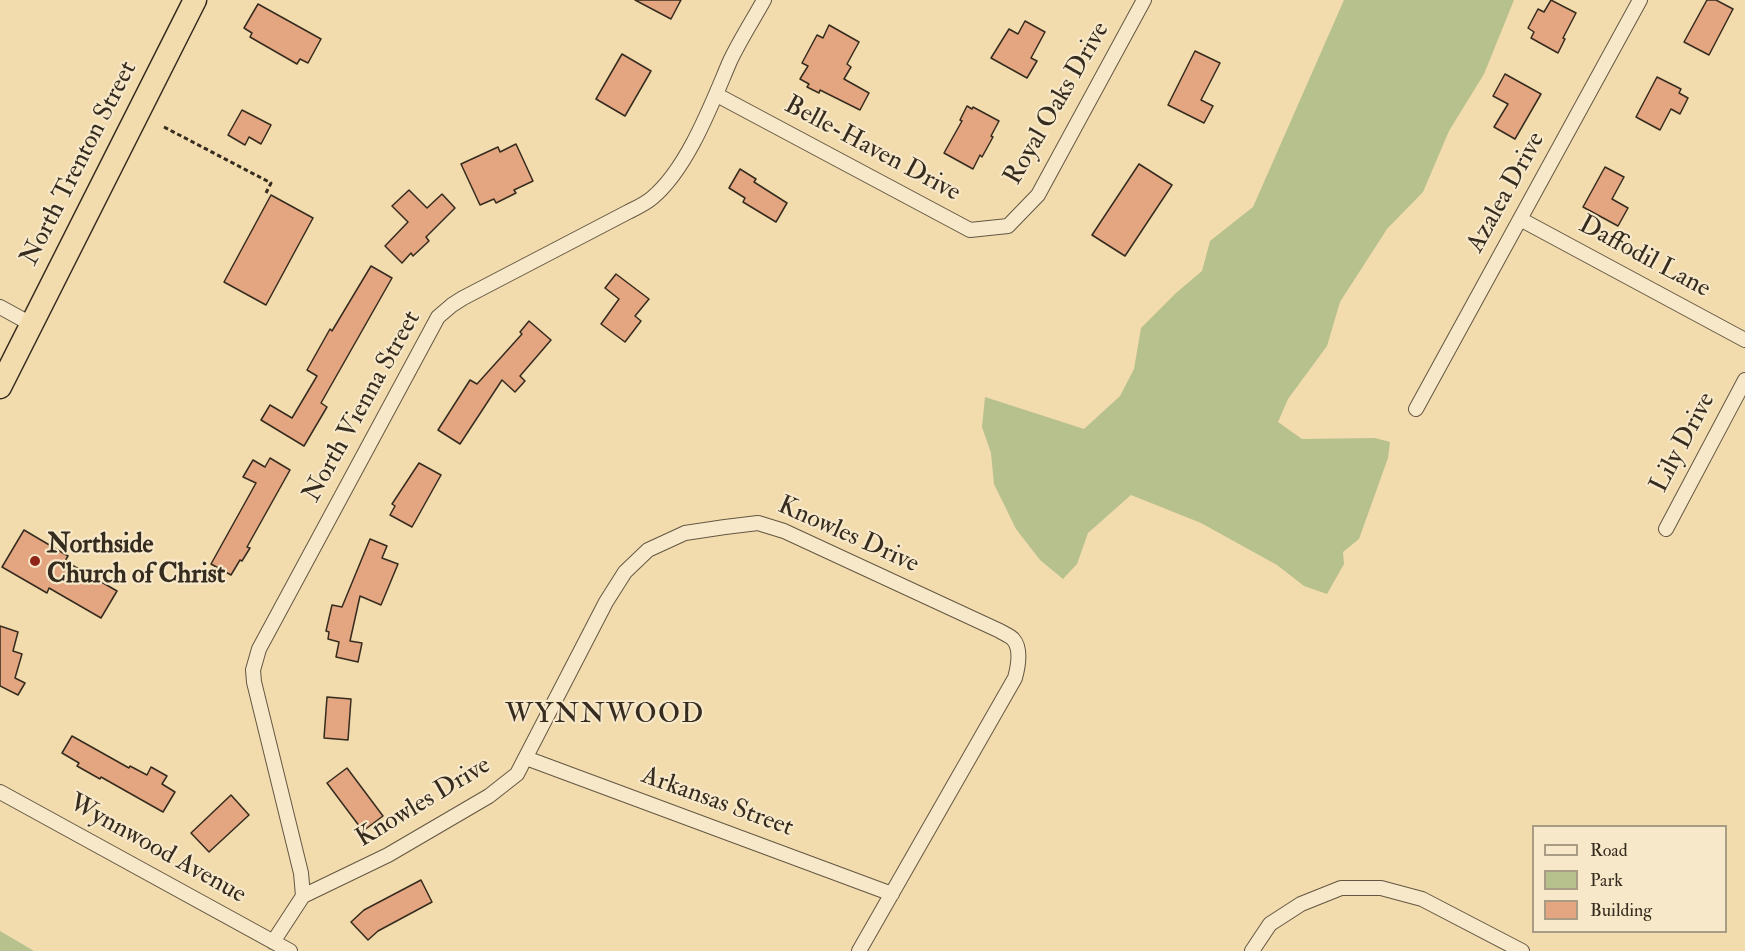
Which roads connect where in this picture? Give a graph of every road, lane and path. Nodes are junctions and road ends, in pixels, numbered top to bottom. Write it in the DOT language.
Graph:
graph roads {
  1 [pos="195,0"];
  2 [pos="764,0"];
  3 [pos="1144,0"];
  4 [pos="1640,0"];
  5 [pos="717,95"];
  6 [pos="164,127"];
  7 [pos="266,192"];
  8 [pos="1520,219"];
  9 [pos="1008,226"];
  10 [pos="0,307"];
  11 [pos="31,324"];
  12 [pos="1745,340"];
  13 [pos="1745,380"];
  14 [pos="0,387"];
  15 [pos="1416,410"];
  16 [pos="1666,529"];
  17 [pos="526,758"];
  18 [pos="0,792"];
  19 [pos="892,894"];
  20 [pos="303,896"];
  21 [pos="273,942"];
  22 [pos="290,951"];
  23 [pos="859,951"];
  24 [pos="1252,951"];
  25 [pos="1522,951"];
  1 -- 11 [label="highway, North Trenton Street"];
  2 -- 5 [label="street, North Vienna Street"];
  3 -- 9 [label="street, Royal Oaks Drive"];
  4 -- 8 [label="street, Azalea Drive"];
  5 -- 9 [label="street, Belle-Haven Drive"];
  5 -- 20 [label="street, North Vienna Street"];
  6 -- 7 [label="path"];
  8 -- 12 [label="street, Daffodil Lane"];
  8 -- 15 [label="street, Azalea Drive"];
  10 -- 11 [label="street"];
  11 -- 14 [label="highway, North Trenton Street"];
  13 -- 16 [label="street, Lily Drive"];
  17 -- 19 [label="street, Arkansas Street"];
  17 -- 19 [label="street, Knowles Drive"];
  17 -- 20 [label="street, Knowles Drive"];
  18 -- 21 [label="street, Wynnwood Avenue"];
  19 -- 23 [label="street, Knowles Drive"];
  20 -- 21 [label="street"];
  21 -- 22 [label="street, Wynnwood Avenue"];
  24 -- 25 [label="street"];
}
